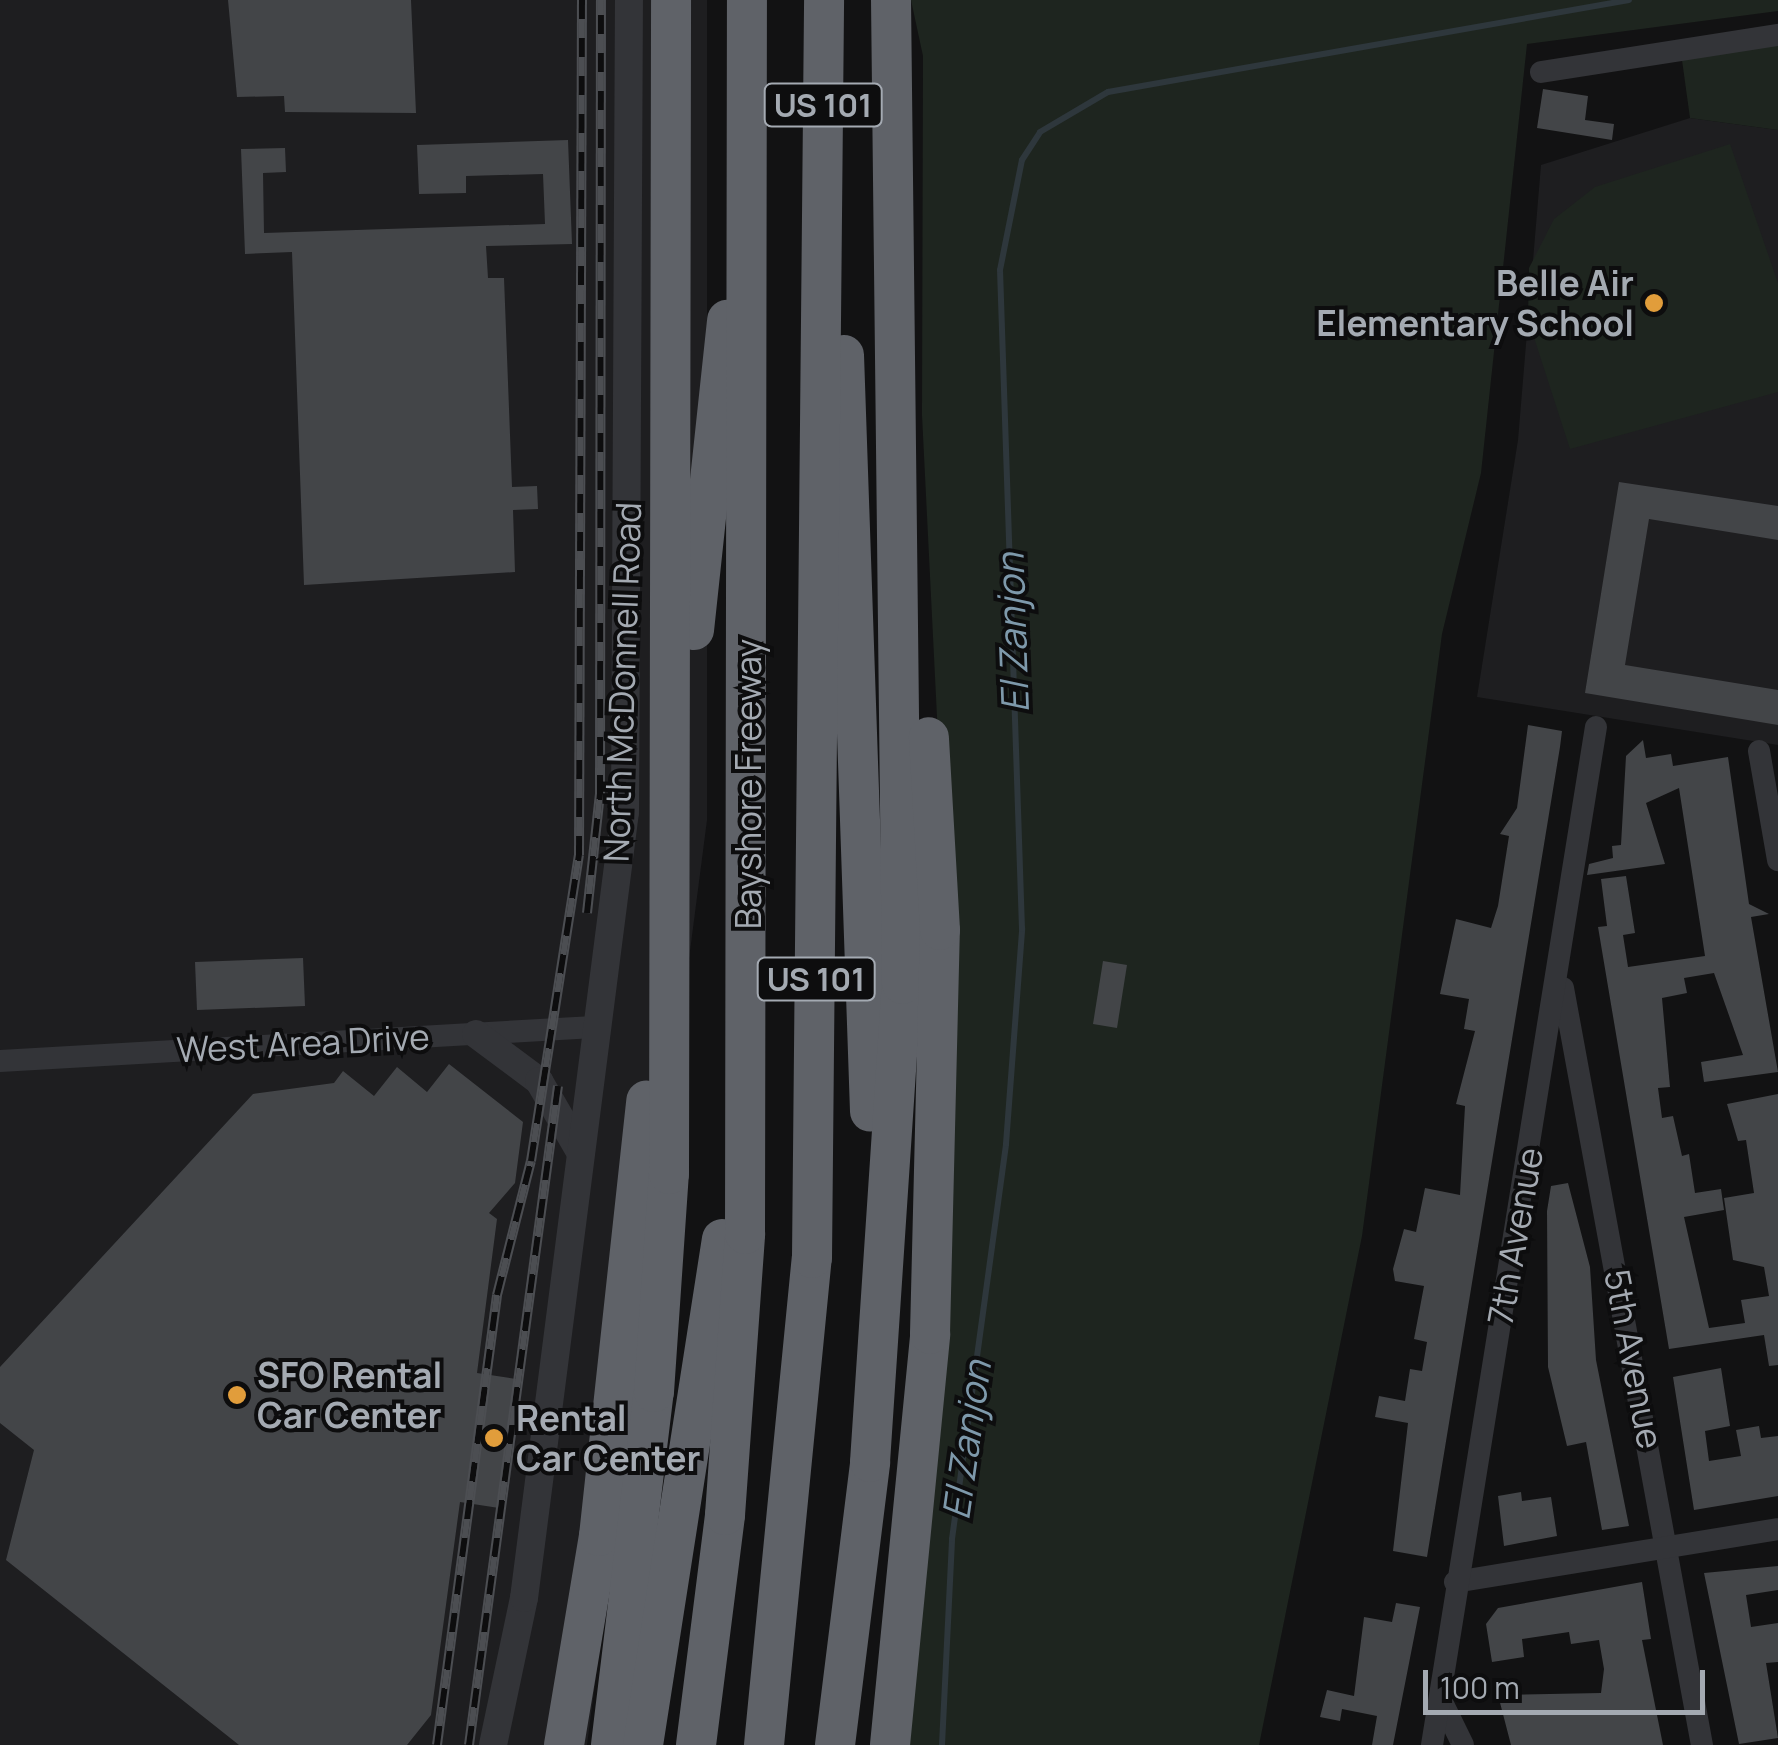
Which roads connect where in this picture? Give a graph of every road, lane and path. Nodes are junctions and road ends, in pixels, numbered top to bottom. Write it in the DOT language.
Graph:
graph roads {
  1 [pos="629,0"];
  2 [pos="670,0"];
  3 [pos="747,0"];
  4 [pos="824,0"];
  5 [pos="890,0"];
  6 [pos="1778,35"];
  7 [pos="1541,72"];
  8 [pos="747,178"];
  9 [pos="821,210"];
  10 [pos="900,311"];
  11 [pos="1596,728"];
  12 [pos="1759,751"];
  13 [pos="1778,860"];
  14 [pos="1560,974"];
  15 [pos="594,1027"];
  16 [pos="940,1030"];
  17 [pos="476,1034"];
  18 [pos="4,1057"];
  19 [pos="748,1062"];
  20 [pos="579,1150"];
  21 [pos="638,1469"];
  22 [pos="1778,1529"];
  23 [pos="1670,1547"];
  24 [pos="1455,1582"];
  25 [pos="524,1598"];
  26 [pos="1440,1698"];
  27 [pos="493,1745"];
  28 [pos="514,1745"];
  29 [pos="564,1745"];
  30 [pos="584,1745"];
  31 [pos="611,1745"];
  32 [pos="644,1745"];
  33 [pos="696,1745"];
  34 [pos="764,1745"];
  35 [pos="816,1745"];
  36 [pos="836,1745"];
  37 [pos="864,1745"];
  38 [pos="890,1745"];
  39 [pos="1432,1745"];
  40 [pos="1463,1745"];
  41 [pos="1702,1745"];
  1 -- 15 [label="street, North McDonnell Road"];
  2 -- 21 [label="highway"];
  3 -- 8 [label="highway, Bayshore Freeway / US 101"];
  4 -- 9 [label="highway, Bayshore Freeway / US 101"];
  5 -- 10 [label="highway"];
  6 -- 7 [label="street"];
  8 -- 19 [label="highway, Bayshore Freeway / US 101"];
  8 -- 29 [label="highway"];
  9 -- 34 [label="highway, Bayshore Freeway / US 101"];
  9 -- 35 [label="highway"];
  10 -- 16 [label="highway"];
  10 -- 36 [label="highway"];
  11 -- 14 [label="street, 7th Avenue"];
  12 -- 13 [label="street"];
  14 -- 23 [label="street, 5th Avenue"];
  14 -- 24 [label="street, 7th Avenue"];
  15 -- 17 [label="street, West Area Drive"];
  15 -- 20 [label="street, North McDonnell Road"];
  16 -- 37 [label="highway"];
  16 -- 38 [label="highway"];
  17 -- 18 [label="street, West Area Drive"];
  17 -- 20 [label="street"];
  19 -- 32 [label="highway"];
  19 -- 33 [label="highway, Bayshore Freeway / US 101"];
  20 -- 25 [label="street, North McDonnell Road"];
  21 -- 30 [label="highway"];
  21 -- 31 [label="highway"];
  22 -- 23 [label="street"];
  23 -- 24 [label="street"];
  23 -- 41 [label="street, 5th Avenue"];
  24 -- 26 [label="street, 7th Avenue"];
  25 -- 27 [label="street, North McDonnell Road"];
  25 -- 28 [label="street, North McDonnell Road"];
  26 -- 39 [label="street, 7th Avenue"];
  26 -- 40 [label="street"];
}
